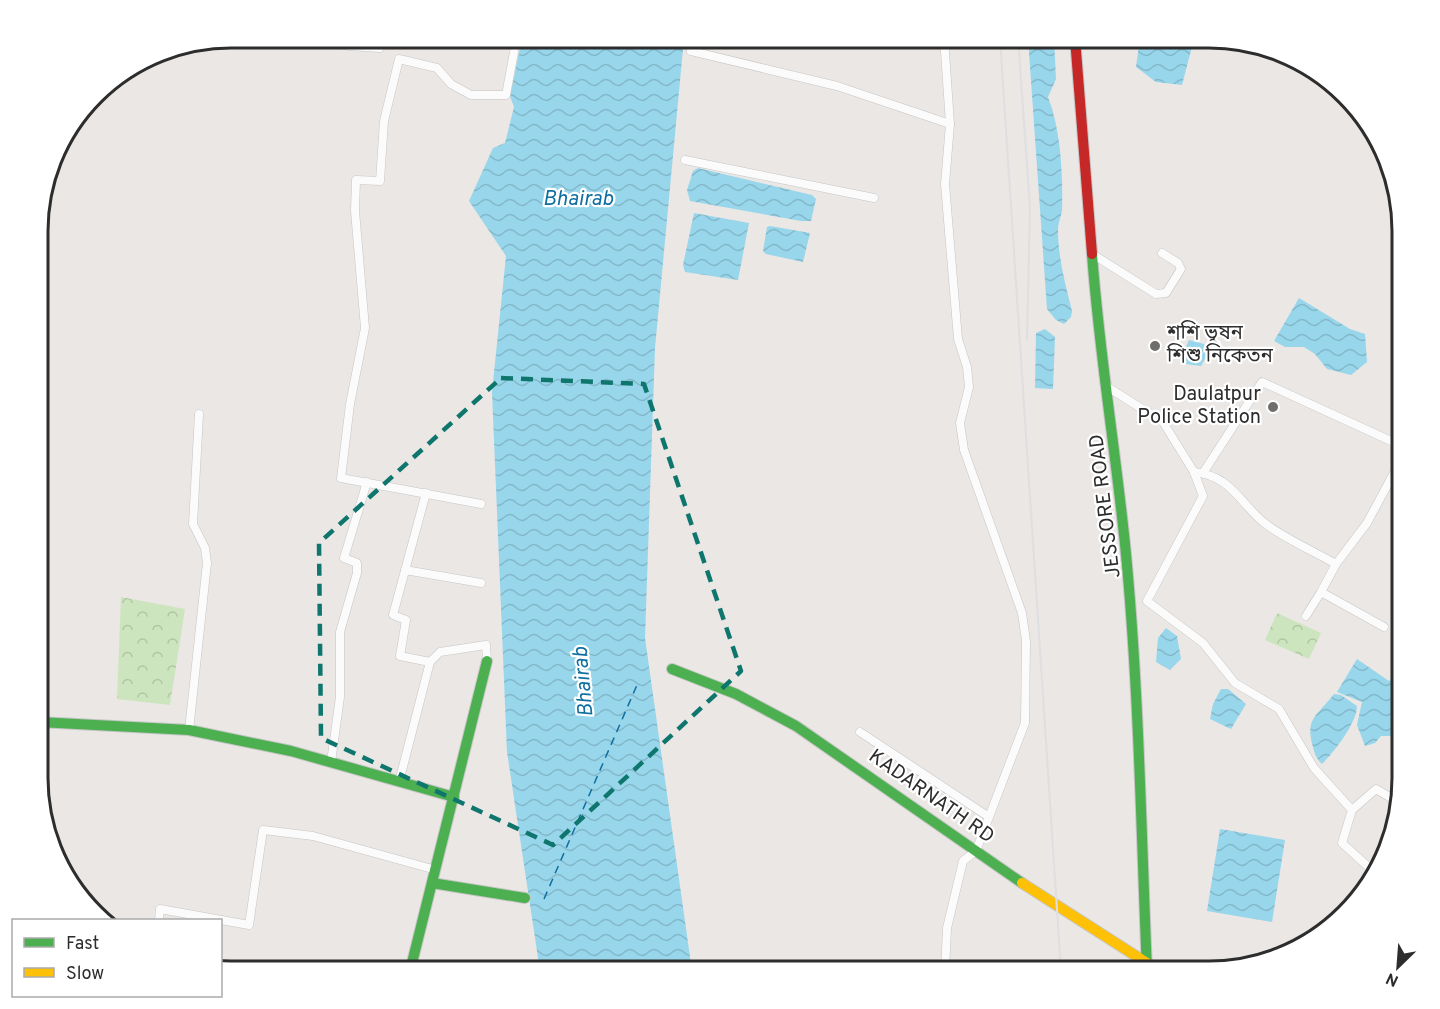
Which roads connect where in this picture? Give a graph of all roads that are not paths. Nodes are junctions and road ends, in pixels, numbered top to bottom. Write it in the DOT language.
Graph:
graph roads {
  1 [pos="945,48"];
  2 [pos="1076,48"];
  3 [pos="1081,48"];
  4 [pos="691,51"];
  5 [pos="514,52"];
  6 [pos="950,124"];
  7 [pos="685,160"];
  8 [pos="874,198"];
  9 [pos="1162,254"];
  10 [pos="1097,257"];
  11 [pos="1109,388"];
  12 [pos="200,414"];
  13 [pos="1392,441"];
  14 [pos="1194,472"];
  15 [pos="1203,473"];
  16 [pos="1392,477"];
  17 [pos="367,482"];
  18 [pos="426,493"];
  19 [pos="481,504"];
  20 [pos="1336,564"];
  21 [pos="405,570"];
  22 [pos="481,583"];
  23 [pos="1321,592"];
  24 [pos="1306,616"];
  25 [pos="1384,627"];
  26 [pos="487,661"];
  27 [pos="430,662"];
  28 [pos="672,669"];
  29 [pos="48,722"];
  30 [pos="189,730"];
  31 [pos="860,732"];
  32 [pos="331,762"];
  33 [pos="399,782"];
  34 [pos="454,797"];
  35 [pos="1391,797"];
  36 [pos="1352,810"];
  37 [pos="989,817"];
  38 [pos="976,851"];
  39 [pos="1369,868"];
  40 [pos="436,870"];
  41 [pos="432,883"];
  42 [pos="525,898"];
  43 [pos="159,919"];
  44 [pos="216,919"];
  45 [pos="222,920"];
  46 [pos="412,961"];
  47 [pos="945,961"];
  48 [pos="1139,961"];
  49 [pos="1150,961"];
  50 [pos="1150,961"];
  1 -- 6 [label="street"];
  2 -- 49 [label="main road, JESSORE ROAD"];
  3 -- 10 [label="main road, JESSORE ROAD"];
  4 -- 6 [label="street"];
  5 -- 17 [label="street"];
  6 -- 37 [label="street"];
  7 -- 8 [label="street"];
  9 -- 10 [label="street"];
  10 -- 11 [label="main road, JESSORE ROAD"];
  11 -- 14 [label="street"];
  11 -- 50 [label="main road, JESSORE ROAD"];
  12 -- 30 [label="street"];
  13 -- 15 [label="street"];
  14 -- 15 [label="street"];
  14 -- 36 [label="street"];
  15 -- 20 [label="street"];
  16 -- 20 [label="street"];
  17 -- 18 [label="street"];
  17 -- 32 [label="street"];
  18 -- 19 [label="street"];
  18 -- 21 [label="street"];
  20 -- 23 [label="street"];
  21 -- 22 [label="street"];
  21 -- 27 [label="street"];
  23 -- 24 [label="street"];
  23 -- 25 [label="street"];
  26 -- 27 [label="street"];
  26 -- 34 [label="main road"];
  27 -- 33 [label="street"];
  28 -- 38 [label="main road, KADARNATH RD"];
  29 -- 30 [label="main road"];
  30 -- 32 [label="main road"];
  31 -- 37 [label="street"];
  32 -- 33 [label="main road"];
  33 -- 34 [label="main road"];
  34 -- 40 [label="main road"];
  35 -- 36 [label="street"];
  36 -- 39 [label="street"];
  37 -- 38 [label="street"];
  38 -- 47 [label="street"];
  38 -- 48 [label="main road, KADARNATH RD"];
  40 -- 41 [label="main road"];
  40 -- 45 [label="street"];
  41 -- 42 [label="main road"];
  41 -- 46 [label="main road"];
  43 -- 44 [label="street"];
}
